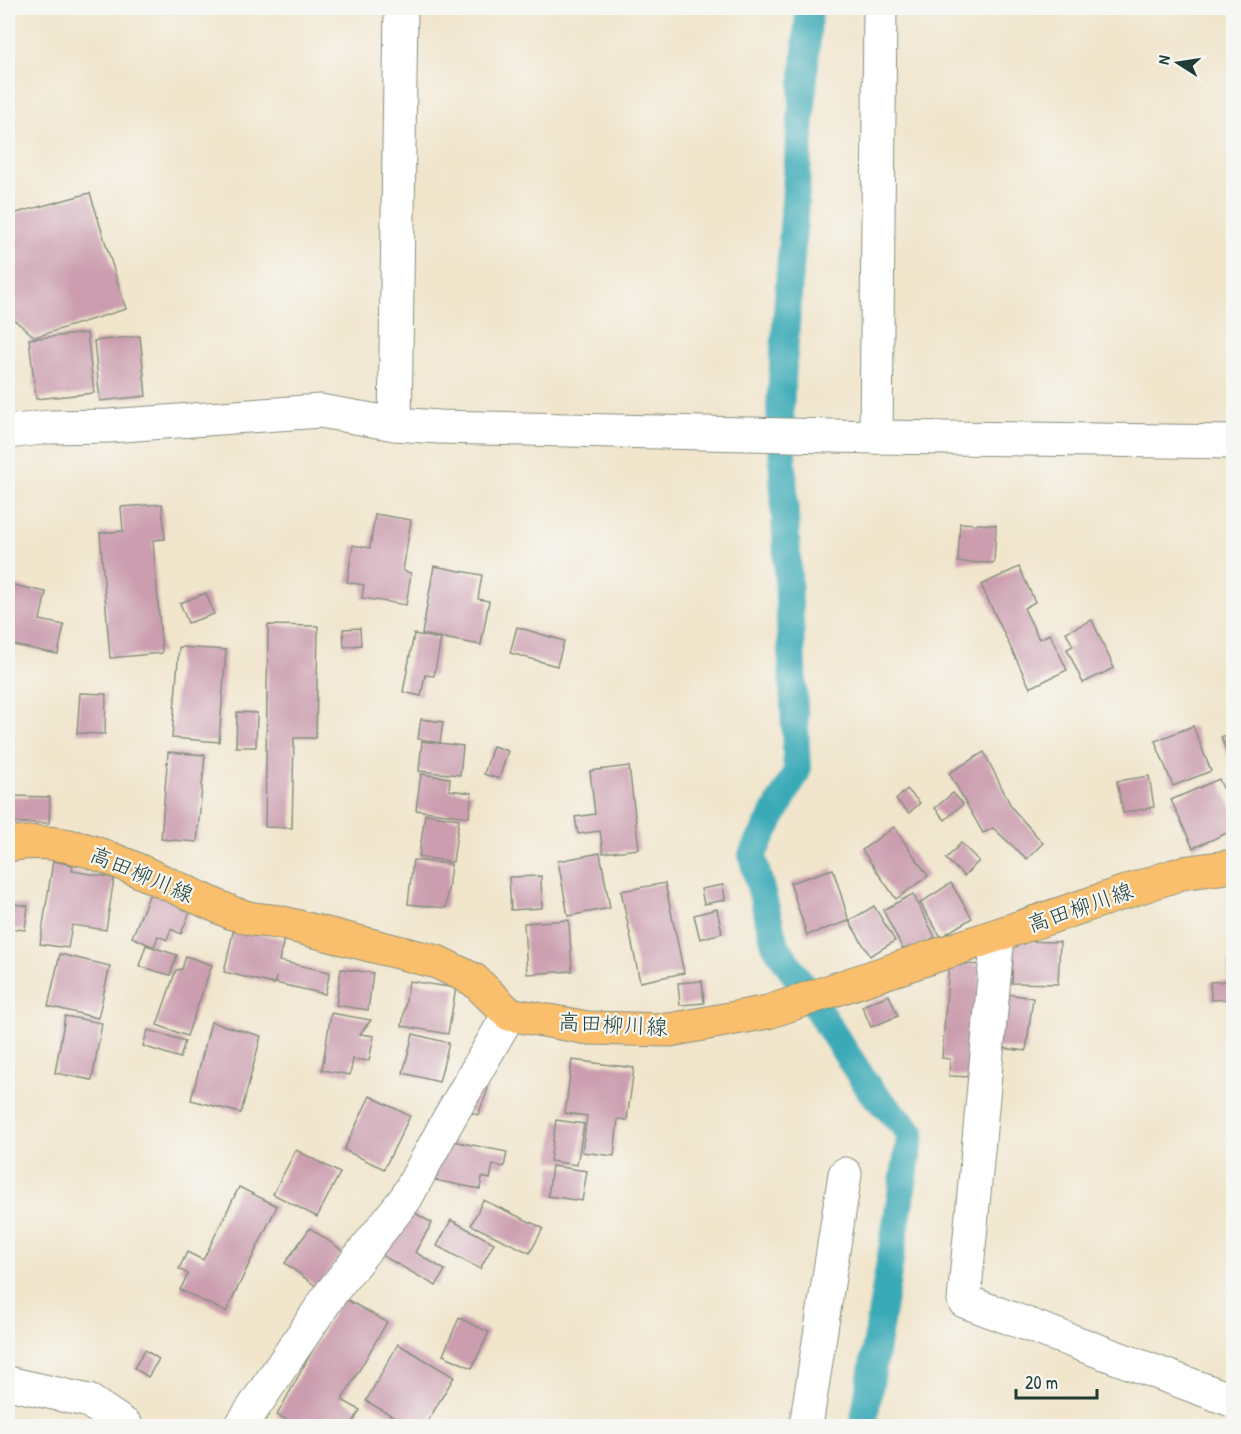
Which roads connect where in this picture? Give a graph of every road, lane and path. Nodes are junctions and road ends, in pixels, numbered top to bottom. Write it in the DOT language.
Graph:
graph roads {
  1 [pos="401,8"];
  2 [pos="880,8"];
  3 [pos="395,424"];
  4 [pos="8,432"];
  5 [pos="876,437"];
  6 [pos="1233,442"];
  7 [pos="8,845"];
  8 [pos="1233,866"];
  9 [pos="998,935"];
  10 [pos="509,1014"];
  11 [pos="845,1174"];
  12 [pos="8,1383"];
  13 [pos="1233,1401"];
  14 [pos="126,1426"];
  15 [pos="241,1426"];
  16 [pos="806,1426"];
  1 -- 3 [label="street"];
  2 -- 5 [label="street"];
  3 -- 4 [label="street"];
  3 -- 5 [label="street"];
  5 -- 6 [label="street"];
  7 -- 10 [label="main road, 高田柳川線"];
  8 -- 9 [label="main road, 高田柳川線"];
  9 -- 10 [label="main road, 高田柳川線"];
  9 -- 13 [label="street"];
  10 -- 15 [label="street"];
  11 -- 16 [label="street"];
  12 -- 14 [label="street"];
}
